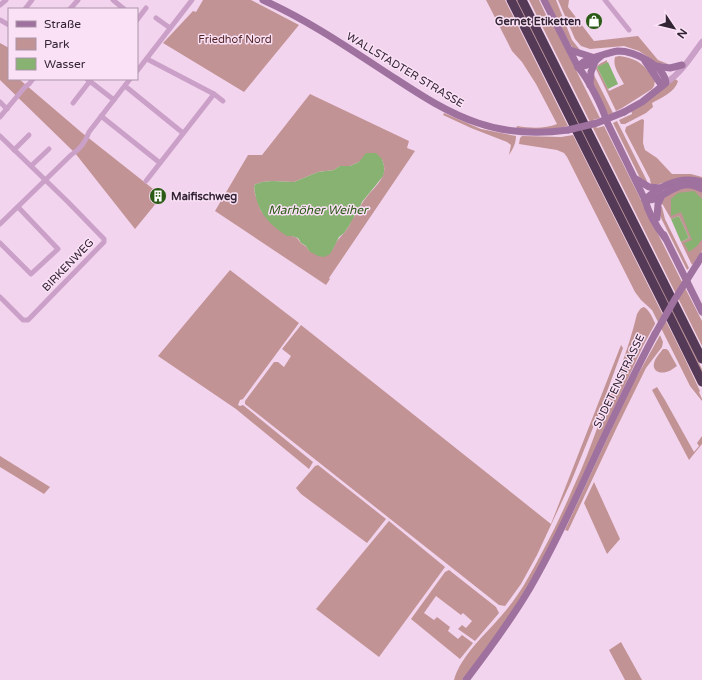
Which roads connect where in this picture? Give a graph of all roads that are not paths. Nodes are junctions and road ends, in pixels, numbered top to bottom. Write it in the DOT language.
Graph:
graph roads {
  1 [pos="6,0"];
  2 [pos="32,0"];
  3 [pos="78,0"];
  4 [pos="113,0"];
  5 [pos="192,0"];
  6 [pos="263,0"];
  7 [pos="511,0"];
  8 [pos="522,0"];
  9 [pos="544,0"];
  10 [pos="605,0"];
  11 [pos="0,5"];
  12 [pos="26,8"];
  13 [pos="71,8"];
  14 [pos="123,8"];
  15 [pos="146,8"];
  16 [pos="156,18"];
  17 [pos="138,19"];
  18 [pos="170,28"];
  19 [pos="629,30"];
  20 [pos="702,42"];
  21 [pos="570,50"];
  22 [pos="694,52"];
  23 [pos="147,59"];
  24 [pos="644,59"];
  25 [pos="593,60"];
  26 [pos="682,65"];
  27 [pos="656,66"];
  28 [pos="578,67"];
  29 [pos="138,70"];
  30 [pos="33,80"];
  31 [pos="88,80"];
  32 [pos="129,80"];
  33 [pos="664,84"];
  34 [pos="590,85"];
  35 [pos="125,86"];
  36 [pos="214,94"];
  37 [pos="114,100"];
  38 [pos="223,101"];
  39 [pos="0,102"];
  40 [pos="73,103"];
  41 [pos="7,109"];
  42 [pos="101,116"];
  43 [pos="0,117"];
  44 [pos="607,122"];
  45 [pos="183,133"];
  46 [pos="29,134"];
  47 [pos="0,136"];
  48 [pos="49,149"];
  49 [pos="14,150"];
  50 [pos="160,163"];
  51 [pos="31,166"];
  52 [pos="636,179"];
  53 [pos="45,180"];
  54 [pos="146,181"];
  55 [pos="702,182"];
  56 [pos="702,189"];
  57 [pos="661,191"];
  58 [pos="645,200"];
  59 [pos="18,207"];
  60 [pos="657,218"];
  61 [pos="0,224"];
  62 [pos="665,238"];
  63 [pos="0,243"];
  64 [pos="702,256"];
  65 [pos="699,262"];
  66 [pos="0,297"];
  67 [pos="695,297"];
  68 [pos="702,303"];
  69 [pos="702,312"];
  70 [pos="702,359"];
  71 [pos="702,382"];
  72 [pos="466,680"];
  1 -- 11 [label="street"];
  2 -- 12 [label="street"];
  3 -- 13 [label="street"];
  4 -- 14 [label="street"];
  5 -- 18 [label="street"];
  6 -- 33 [label="main road, WALLSTADTER STRASSE, bridge"];
  7 -- 71 [label="highway"];
  8 -- 70 [label="highway"];
  9 -- 21 [label="main road"];
  10 -- 19 [label="street"];
  15 -- 17 [label="street"];
  16 -- 18 [label="street"];
  18 -- 23 [label="street"];
  20 -- 22 [label="street"];
  21 -- 25 [label="main road"];
  21 -- 28 [label="main road"];
  22 -- 26 [label="street"];
  22 -- 33 [label="street"];
  23 -- 29 [label="street"];
  23 -- 36 [label="street"];
  24 -- 25 [label="main road"];
  24 -- 27 [label="main road"];
  24 -- 33 [label="main road"];
  25 -- 28 [label="main road"];
  25 -- 34 [label="main road"];
  26 -- 27 [label="main road"];
  26 -- 33 [label="street"];
  27 -- 33 [label="main road"];
  28 -- 34 [label="main road"];
  28 -- 44 [label="main road"];
  30 -- 41 [label="street"];
  31 -- 37 [label="street"];
  31 -- 40 [label="street"];
  32 -- 35 [label="street"];
  34 -- 44 [label="main road"];
  35 -- 37 [label="street"];
  35 -- 45 [label="street"];
  36 -- 38 [label="street"];
  36 -- 45 [label="street"];
  37 -- 42 [label="street"];
  39 -- 41 [label="street"];
  41 -- 43 [label="street"];
  42 -- 50 [label="street"];
  42 -- 53 [label="street"];
  44 -- 52 [label="main road"];
  45 -- 50 [label="street"];
  46 -- 49 [label="street"];
  47 -- 49 [label="street"];
  48 -- 51 [label="street"];
  49 -- 51 [label="street"];
  50 -- 54 [label="street"];
  51 -- 53 [label="street"];
  52 -- 57 [label="main road"];
  52 -- 58 [label="main road"];
  53 -- 59 [label="street"];
  53 -- 66 [label="street, BIRKENWEG"];
  55 -- 57 [label="main road"];
  56 -- 57 [label="main road"];
  57 -- 58 [label="main road"];
  57 -- 60 [label="main road"];
  58 -- 60 [label="main road"];
  58 -- 62 [label="main road"];
  59 -- 61 [label="street"];
  59 -- 63 [label="street"];
  60 -- 62 [label="main road"];
  62 -- 67 [label="main road"];
  64 -- 65 [label="main road, SUDETENSTRASSE"];
  65 -- 72 [label="main road, SUDETENSTRASSE, bridge"];
  67 -- 68 [label="main road"];
  67 -- 69 [label="main road"];
}
